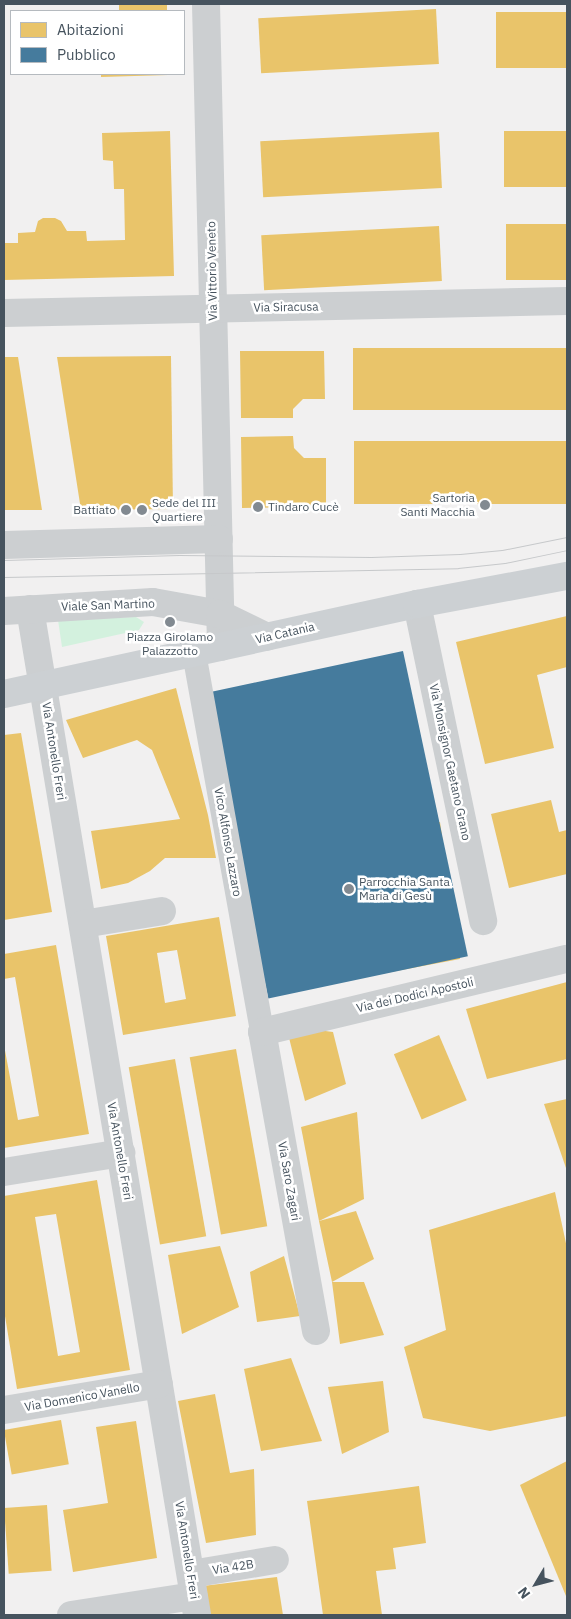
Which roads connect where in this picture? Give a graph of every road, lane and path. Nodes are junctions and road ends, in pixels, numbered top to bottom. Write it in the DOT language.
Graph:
graph roads {
  1 [pos="206,4"];
  2 [pos="567,301"];
  3 [pos="213,308"];
  4 [pos="4,313"];
  5 [pos="219,539"];
  6 [pos="4,544"];
  7 [pos="567,576"];
  8 [pos="416,604"];
  9 [pos="17,610"];
  10 [pos="220,614"];
  11 [pos="267,637"];
  12 [pos="221,647"];
  13 [pos="194,653"];
  14 [pos="43,686"];
  15 [pos="4,694"];
  16 [pos="162,911"];
  17 [pos="483,921"];
  18 [pos="83,924"];
  19 [pos="567,959"];
  20 [pos="262,1032"];
  21 [pos="121,1153"];
  22 [pos="4,1172"];
  23 [pos="316,1331"];
  24 [pos="159,1384"];
  25 [pos="4,1410"];
  26 [pos="275,1560"];
  27 [pos="194,1595"];
  28 [pos="71,1615"];
  1 -- 3 [label="street, Via Vittorio Veneto"];
  2 -- 3 [label="street, Via Siracusa"];
  3 -- 4 [label="street, Via Siracusa"];
  3 -- 5 [label="street, Via Vittorio Veneto"];
  5 -- 6 [label="street"];
  5 -- 10 [label="street, Via Vittorio Veneto"];
  7 -- 8 [label="main road, Via Catania"];
  8 -- 11 [label="main road, Via Catania"];
  8 -- 17 [label="street, Via Monsignor Gaetano Grano"];
  9 -- 10 [label="street, Viale San Martino"];
  9 -- 14 [label="street, Via Antonello Freri"];
  10 -- 11 [label="street, Viale San Martino"];
  10 -- 12 [label="street, Via Vittorio Veneto"];
  11 -- 12 [label="main road, Via Catania"];
  12 -- 13 [label="main road, Via Catania"];
  13 -- 14 [label="main road, Via Catania"];
  13 -- 20 [label="street, Vico Alfonso Lazzaro"];
  14 -- 15 [label="main road, Via Catania"];
  14 -- 18 [label="street, Via Antonello Freri"];
  16 -- 18 [label="street"];
  18 -- 21 [label="street, Via Antonello Freri"];
  19 -- 20 [label="street, Via dei Dodici Apostoli"];
  20 -- 23 [label="street, Via Saro Zagari"];
  21 -- 22 [label="street"];
  21 -- 24 [label="street, Via Antonello Freri"];
  24 -- 25 [label="street, Via Domenico Vanello"];
  24 -- 27 [label="street, Via Antonello Freri"];
  26 -- 27 [label="street, Via 42B"];
  27 -- 28 [label="street, Via 42B"];
}
